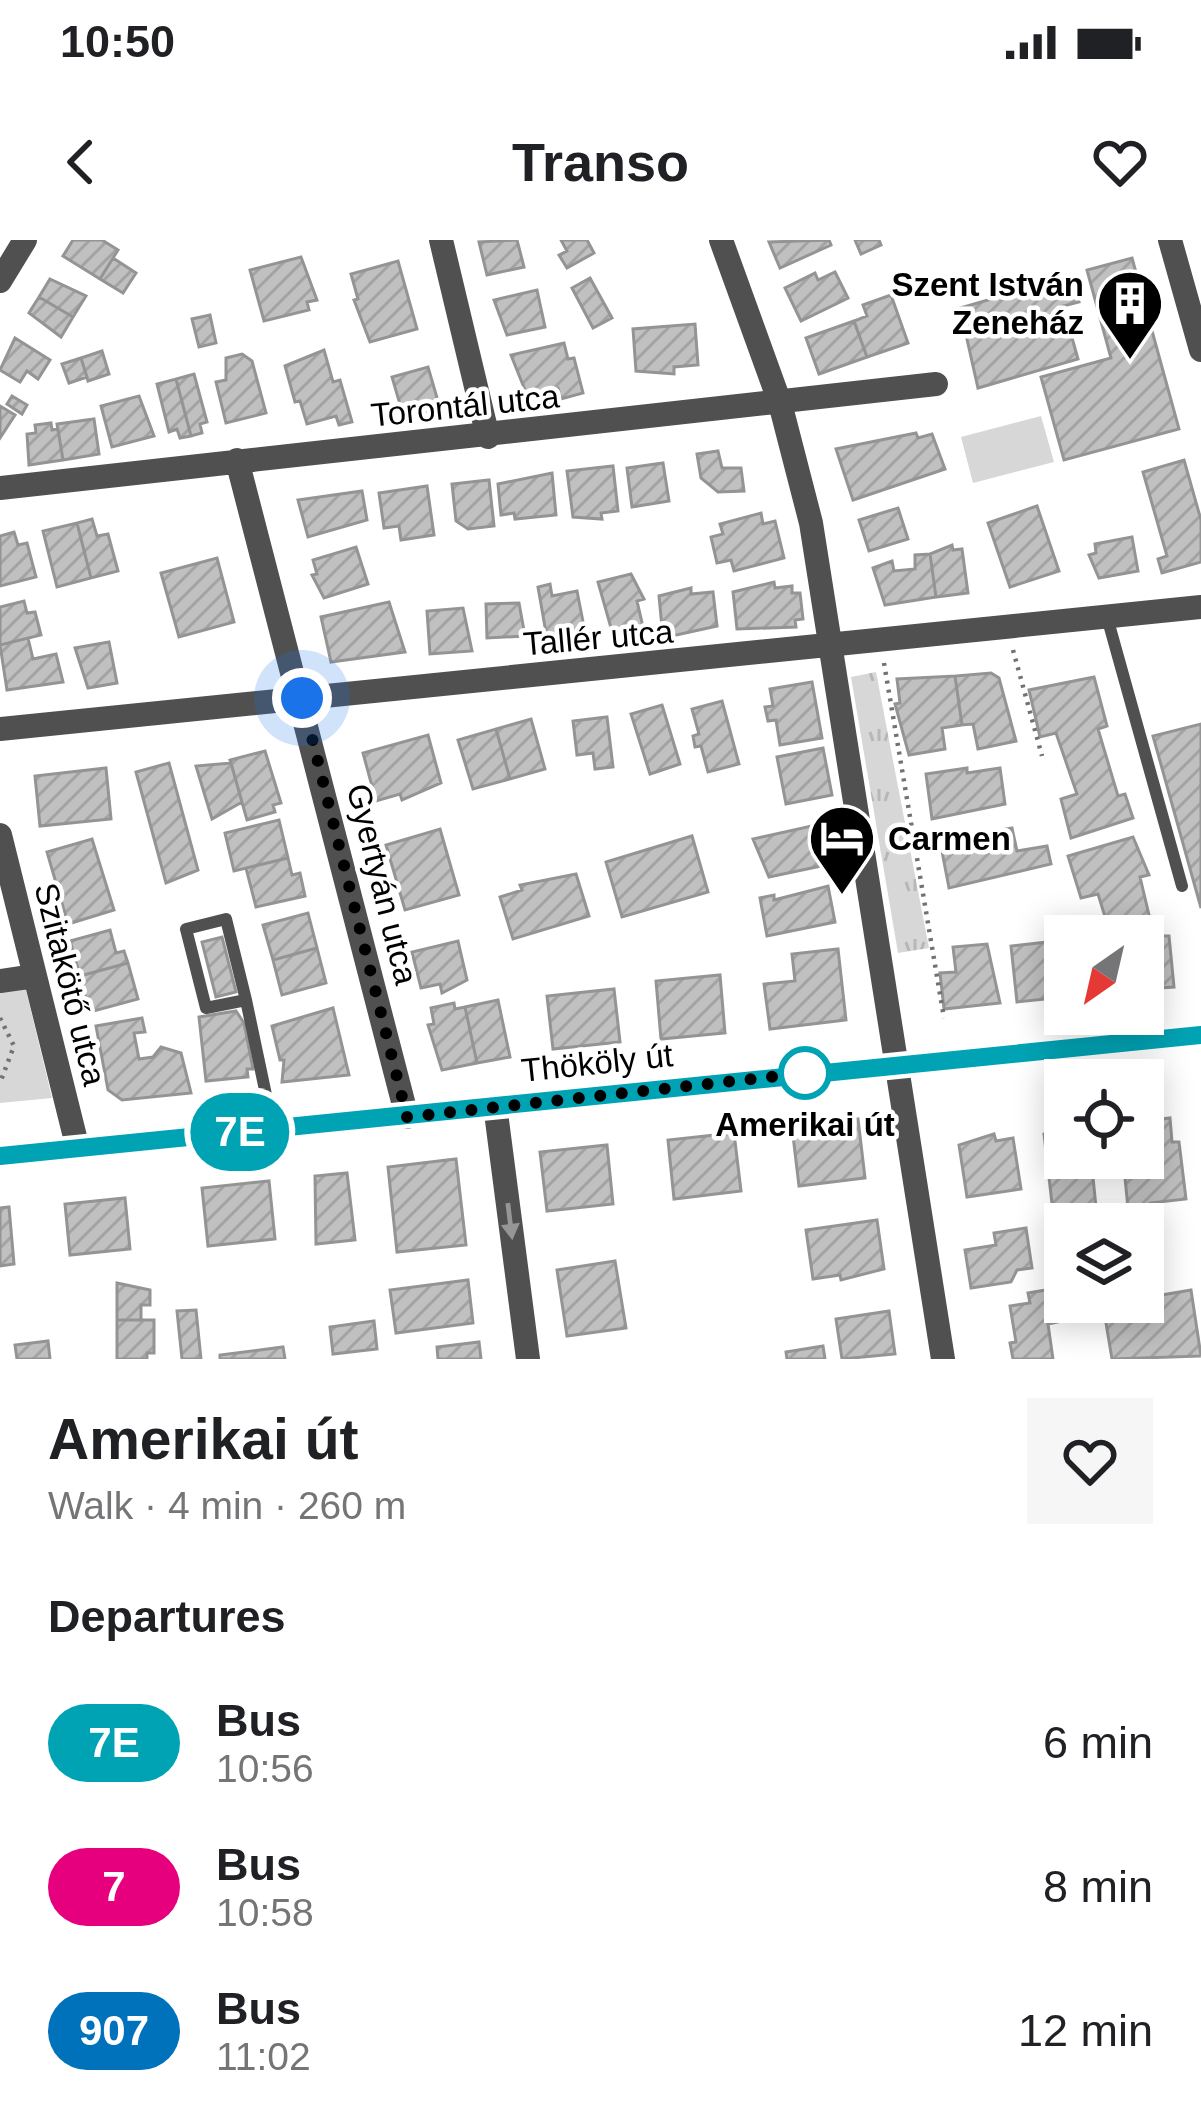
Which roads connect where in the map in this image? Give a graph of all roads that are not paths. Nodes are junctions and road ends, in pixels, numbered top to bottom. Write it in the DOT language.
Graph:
graph roads {
  1 [pos="25,240"];
  2 [pos="440,240"];
  3 [pos="722,240"];
  4 [pos="1170,240"];
  5 [pos="0,281"];
  6 [pos="1201,350"];
  7 [pos="936,384"];
  8 [pos="780,404"];
  9 [pos="488,437"];
  10 [pos="237,460"];
  11 [pos="0,488"];
  12 [pos="1201,607"];
  13 [pos="1107,617"];
  14 [pos="830,648"];
  15 [pos="302,698"];
  16 [pos="0,730"];
  17 [pos="0,836"];
  18 [pos="1182,886"];
  19 [pos="35,976"];
  20 [pos="0,981"];
  21 [pos="246,1000"];
  22 [pos="1201,1035"];
  23 [pos="896,1064"];
  24 [pos="496,1106"];
  25 [pos="407,1117"];
  26 [pos="274,1129"];
  27 [pos="78,1149"];
  28 [pos="0,1156"];
  29 [pos="528,1359"];
  30 [pos="943,1359"];
  1 -- 5 [label="street"];
  2 -- 9 [label="street"];
  3 -- 8 [label="street"];
  4 -- 6 [label="street"];
  7 -- 8 [label="street, Torontál utca"];
  8 -- 9 [label="street, Torontál utca"];
  8 -- 14 [label="street"];
  9 -- 10 [label="street, Torontál utca"];
  10 -- 11 [label="street, Torontál utca"];
  10 -- 15 [label="street, Gyertyán utca"];
  12 -- 13 [label="street, Tallér utca"];
  13 -- 14 [label="street, Tallér utca"];
  13 -- 18 [label="lane"];
  14 -- 15 [label="street, Tallér utca"];
  14 -- 23 [label="street"];
  15 -- 16 [label="street, Tallér utca"];
  15 -- 25 [label="street, Gyertyán utca"];
  17 -- 19 [label="street, Szitakötő utca"];
  19 -- 20 [label="street"];
  19 -- 27 [label="street, Szitakötő utca"];
  21 -- 21 [label="lane"];
  21 -- 26 [label="lane"];
  22 -- 23 [label="main road, Thököly út"];
  23 -- 24 [label="main road, Thököly út"];
  23 -- 30 [label="street"];
  24 -- 25 [label="main road, Thököly út"];
  24 -- 29 [label="street, one-way"];
  25 -- 26 [label="main road, Thököly út"];
  26 -- 27 [label="main road, Thököly út"];
  27 -- 28 [label="main road, Thököly út"];
}
